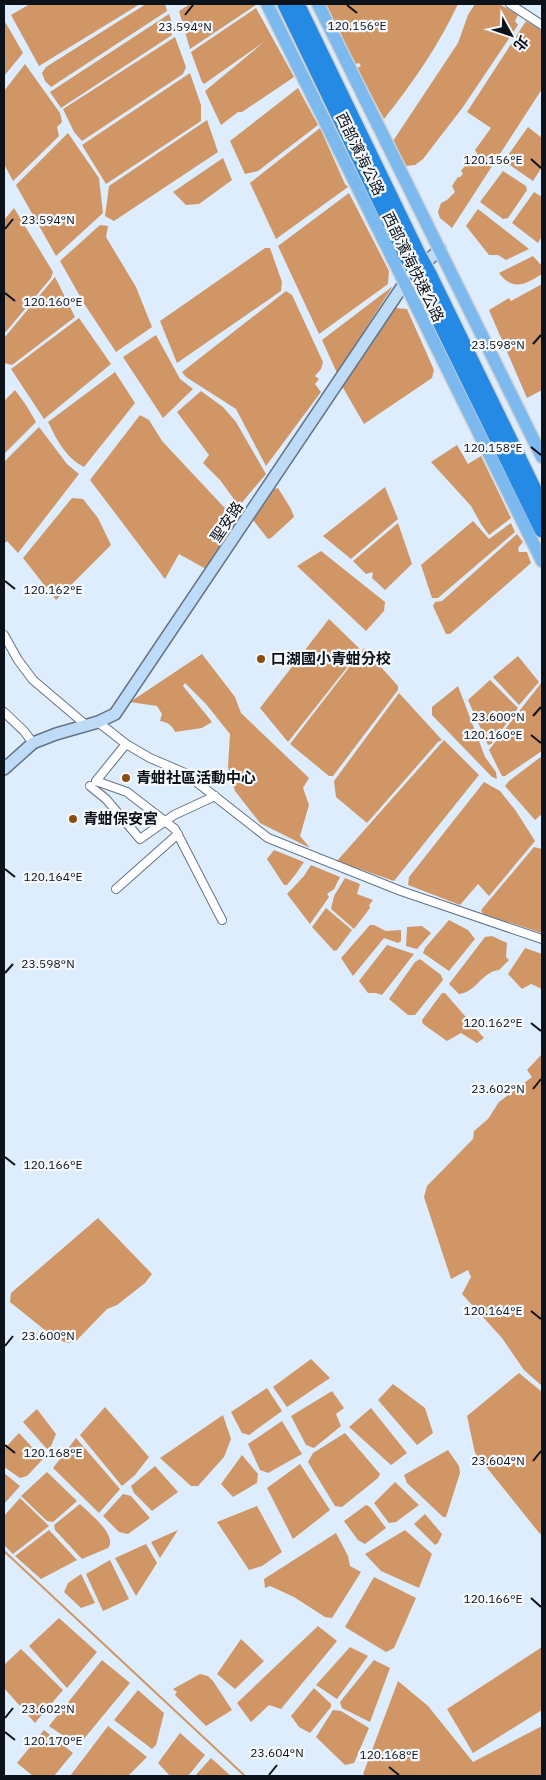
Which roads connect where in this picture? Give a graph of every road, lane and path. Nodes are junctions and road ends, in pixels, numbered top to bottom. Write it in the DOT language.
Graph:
graph roads {
  1 [pos="267,4"];
  2 [pos="285,4"];
  3 [pos="297,4"];
  4 [pos="318,4"];
  5 [pos="510,4"];
  6 [pos="542,25"];
  7 [pos="440,249"];
  8 [pos="413,257"];
  9 [pos="418,279"];
  10 [pos="542,457"];
  11 [pos="542,506"];
  12 [pos="542,530"];
  13 [pos="542,561"];
  14 [pos="4,635"];
  15 [pos="4,712"];
  16 [pos="92,723"];
  17 [pos="33,743"];
  18 [pos="126,744"];
  19 [pos="4,769"];
  20 [pos="90,786"];
  21 [pos="215,796"];
  22 [pos="165,820"];
  23 [pos="178,834"];
  24 [pos="116,889"];
  25 [pos="222,920"];
  26 [pos="542,939"];
  1 -- 9 [label="main road, 西部濱海公路"];
  2 -- 8 [label="highway, 西部濱海快速公路"];
  3 -- 8 [label="highway, 西部濱海快速公路"];
  4 -- 7 [label="main road, 西部濱海公路"];
  5 -- 6 [label="street"];
  7 -- 9 [label="street, 聖安路"];
  7 -- 10 [label="main road, 西部濱海公路"];
  8 -- 9 [label="highway, 西部濱海快速公路, bridge"];
  9 -- 11 [label="highway, 西部濱海快速公路"];
  9 -- 12 [label="highway, 西部濱海快速公路"];
  9 -- 13 [label="main road, 西部濱海公路"];
  9 -- 16 [label="street, 聖安路"];
  14 -- 16 [label="street"];
  15 -- 17 [label="street"];
  16 -- 17 [label="street, 聖安路"];
  16 -- 18 [label="street"];
  17 -- 19 [label="street, 聖安路"];
  18 -- 21 [label="street"];
  18 -- 22 [label="street"];
  20 -- 22 [label="street"];
  21 -- 22 [label="street"];
  21 -- 26 [label="street"];
  22 -- 23 [label="street"];
  23 -- 24 [label="street"];
  23 -- 25 [label="street"];
}
